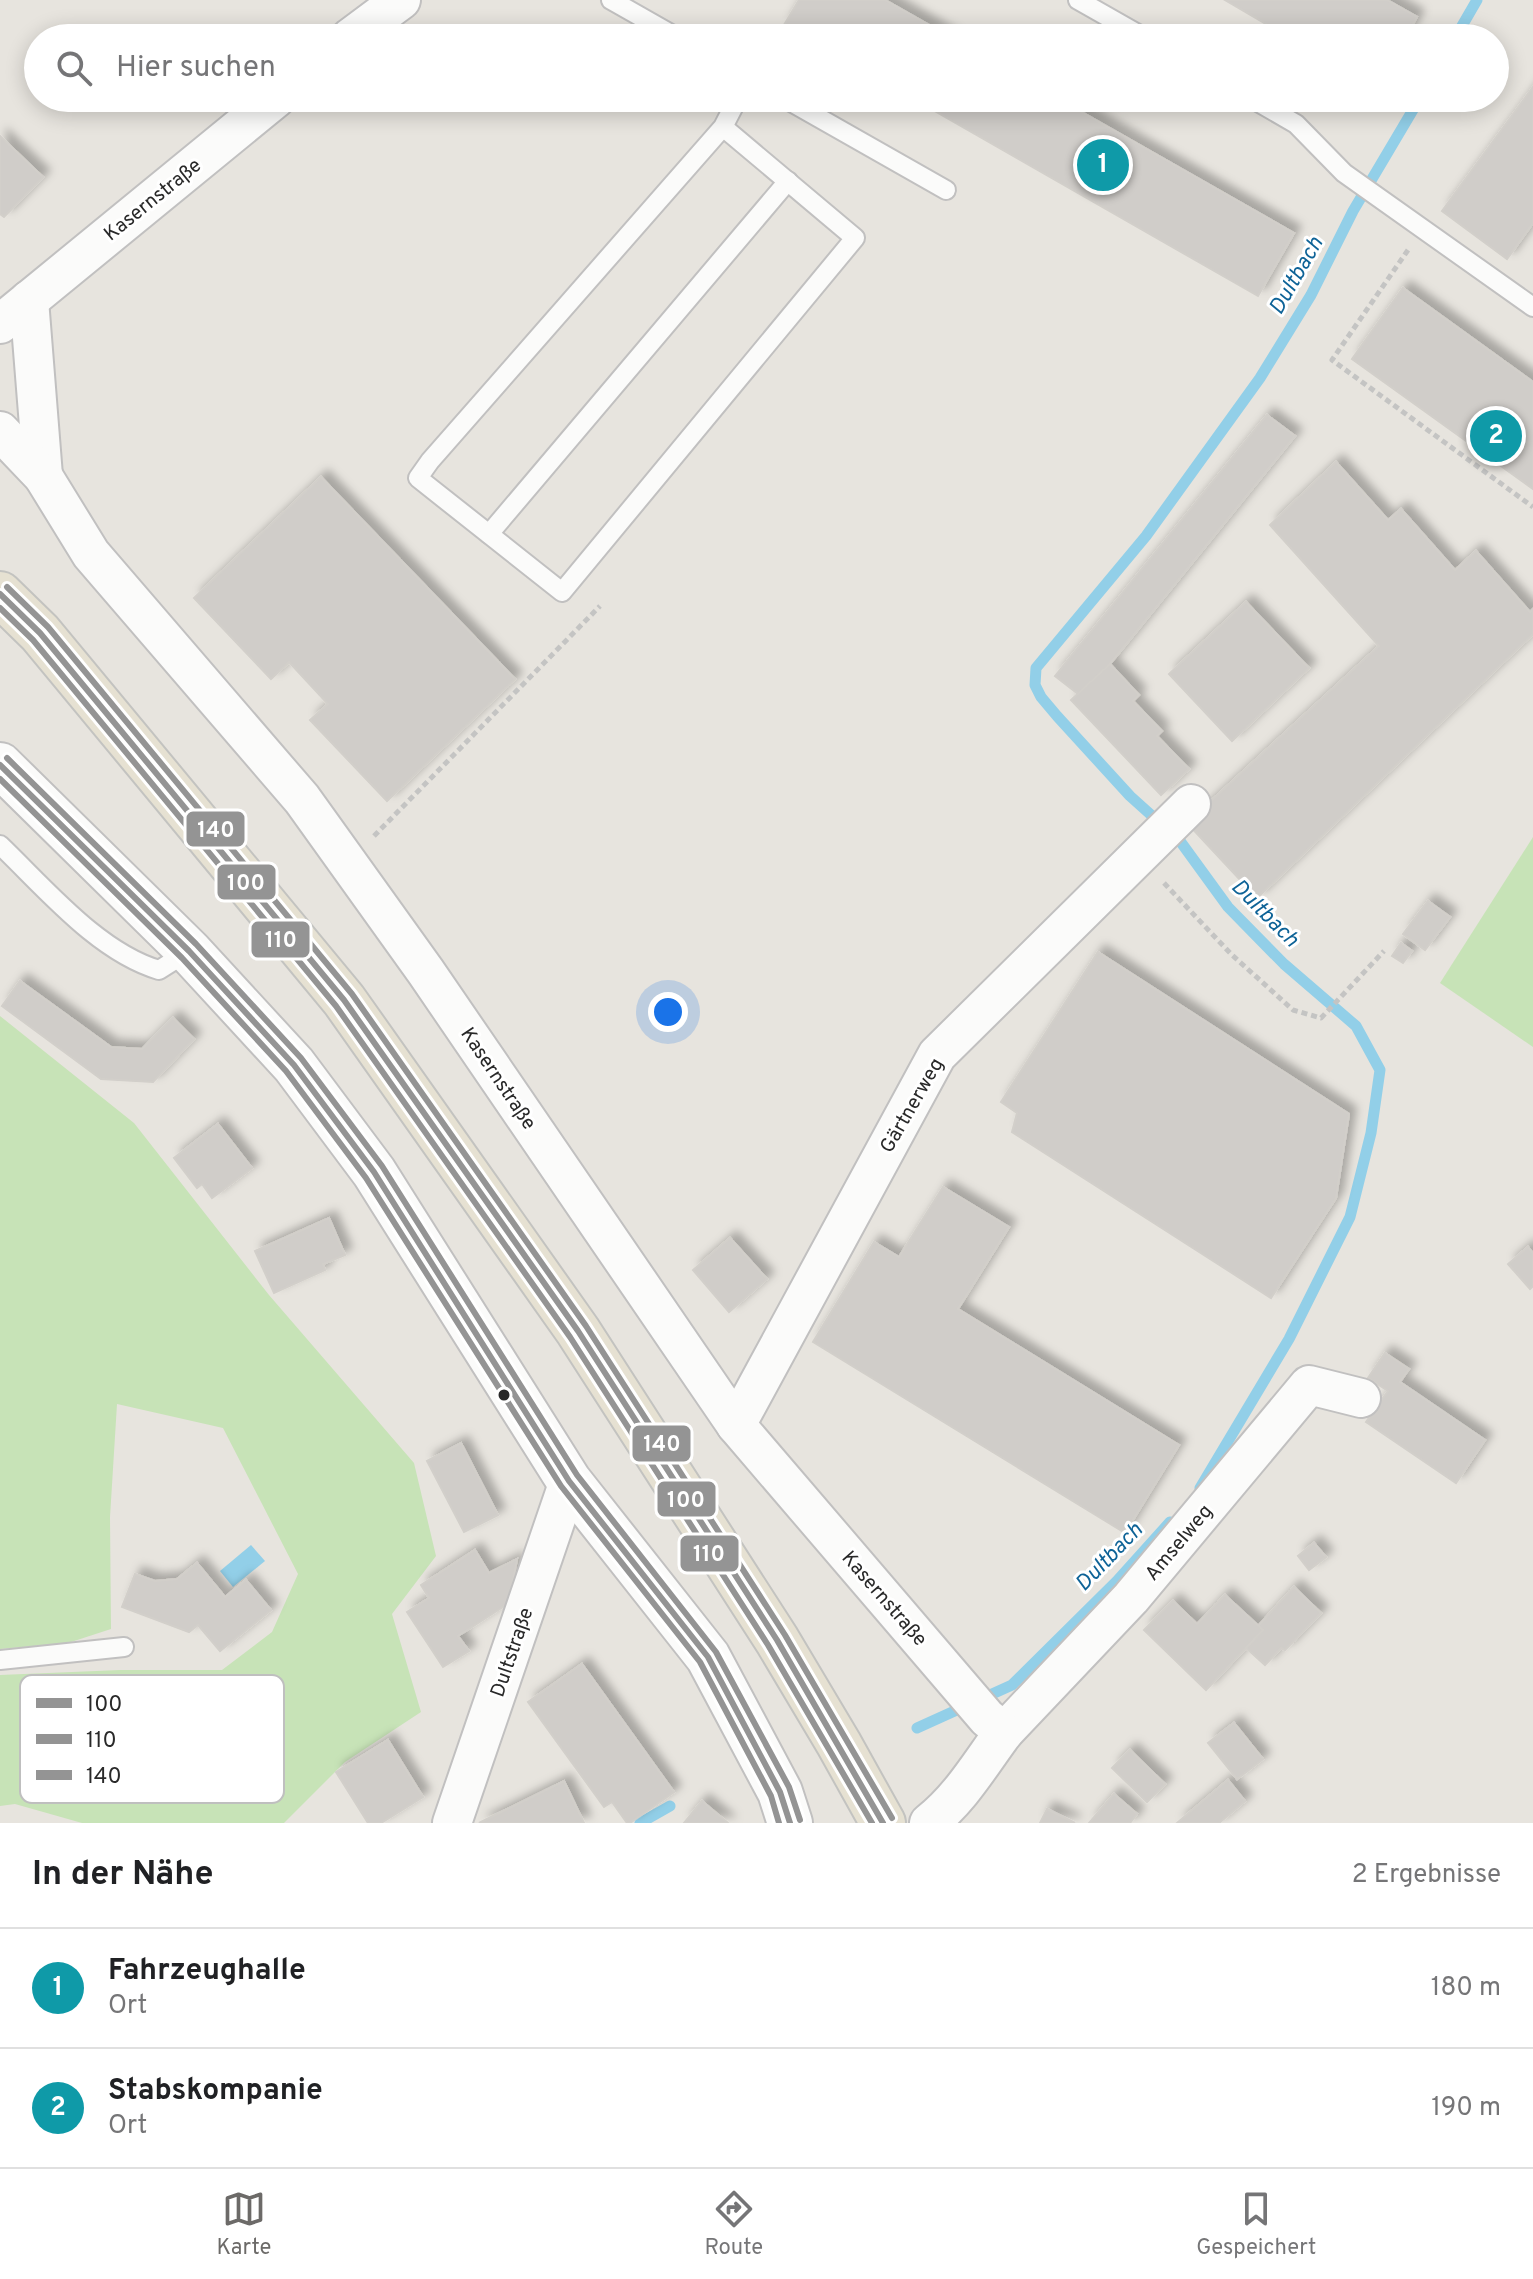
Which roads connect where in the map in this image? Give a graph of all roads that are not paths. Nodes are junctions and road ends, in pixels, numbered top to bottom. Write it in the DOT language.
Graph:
graph roads {
  1 [pos="401,0"];
  2 [pos="611,0"];
  3 [pos="1078,0"];
  4 [pos="369,24"];
  5 [pos="653,24"];
  6 [pos="1120,24"];
  7 [pos="259,112"];
  8 [pos="731,112"];
  9 [pos="809,112"];
  10 [pos="1275,112"];
  11 [pos="723,127"];
  12 [pos="788,181"];
  13 [pos="946,190"];
  14 [pos="29,300"];
  15 [pos="1533,307"];
  16 [pos="0,324"];
  17 [pos="0,431"];
  18 [pos="43,476"];
  19 [pos="489,534"];
  20 [pos="0,594"];
  21 [pos="0,765"];
  22 [pos="1167,827"];
  23 [pos="0,845"];
  24 [pos="189,951"];
  25 [pos="1361,1398"];
  26 [pos="736,1425"];
  27 [pos="569,1481"];
  28 [pos="124,1647"];
  29 [pos="0,1660"];
  30 [pos="995,1725"];
  31 [pos="452,1823"];
  32 [pos="790,1823"];
  33 [pos="883,1823"];
  34 [pos="929,1823"];
  1 -- 4 [label="street"];
  2 -- 5 [label="lane"];
  3 -- 6 [label="lane"];
  7 -- 14 [label="street, Kasernstraße"];
  8 -- 11 [label="lane"];
  9 -- 13 [label="lane"];
  10 -- 15 [label="lane"];
  11 -- 12 [label="lane"];
  11 -- 19 [label="lane"];
  12 -- 19 [label="lane"];
  12 -- 19 [label="lane"];
  14 -- 16 [label="street, Kasernstraße"];
  14 -- 18 [label="street, Kasernstraße"];
  17 -- 18 [label="street, Kasernstraße"];
  18 -- 26 [label="street, Kasernstraße"];
  20 -- 33 [label="main road"];
  21 -- 24 [label="street"];
  22 -- 26 [label="street, Gärtnerweg"];
  23 -- 24 [label="lane"];
  24 -- 27 [label="street"];
  25 -- 30 [label="street, Amselweg"];
  26 -- 30 [label="street, Kasernstraße"];
  27 -- 31 [label="street, Dultstraße"];
  27 -- 32 [label="street"];
  28 -- 29 [label="lane"];
  30 -- 34 [label="street, Amselweg"];
}
